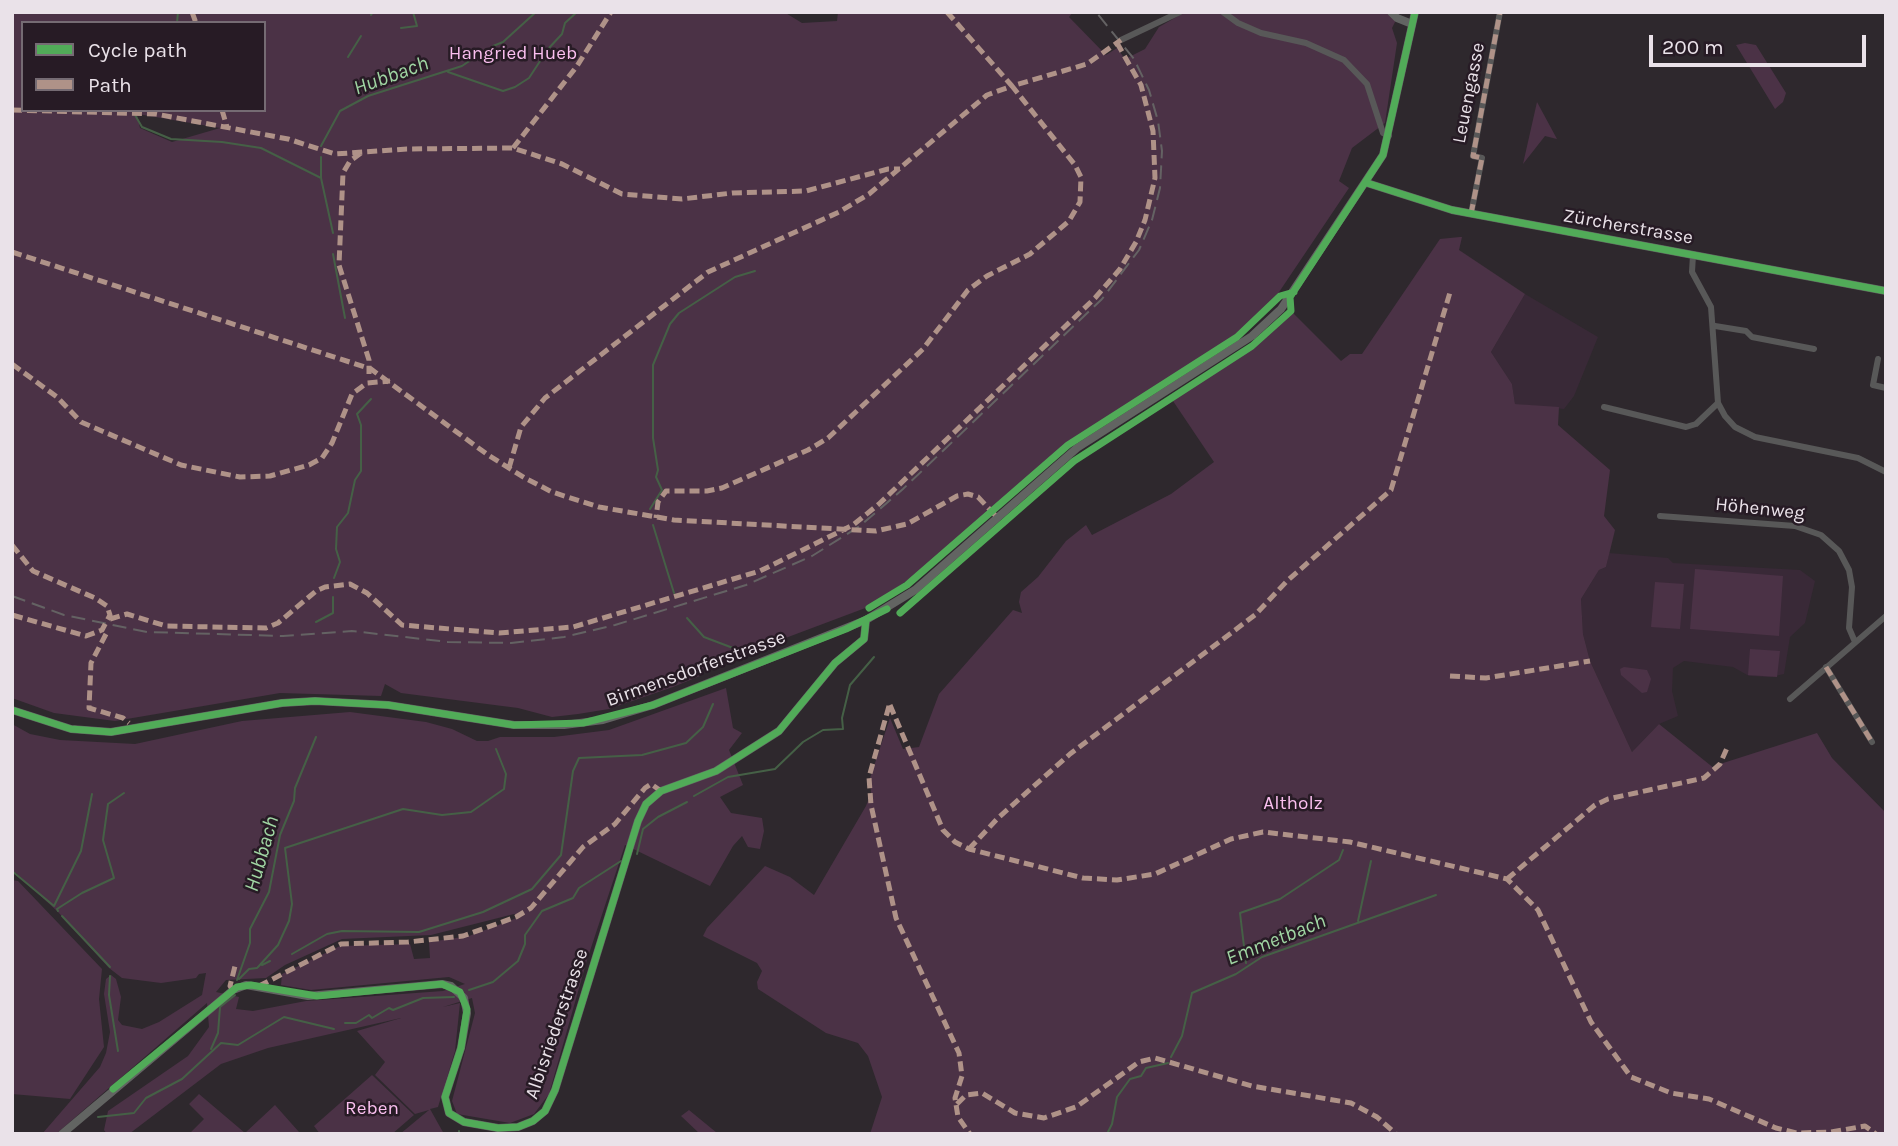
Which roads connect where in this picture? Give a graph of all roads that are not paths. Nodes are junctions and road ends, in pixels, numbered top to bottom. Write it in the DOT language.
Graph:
graph roads {
  1 [pos="1180,12"];
  2 [pos="1223,12"];
  3 [pos="1391,12"];
  4 [pos="1415,12"];
  5 [pos="1500,12"];
  6 [pos="1412,24"];
  7 [pos="1121,40"];
  8 [pos="1389,136"];
  9 [pos="1367,183"];
  10 [pos="1471,214"];
  11 [pos="1693,255"];
  12 [pos="1886,291"];
  13 [pos="1715,326"];
  14 [pos="1814,349"];
  15 [pos="1878,359"];
  16 [pos="1886,388"];
  17 [pos="1718,404"];
  18 [pos="1604,407"];
  19 [pos="1886,472"];
  20 [pos="1660,516"];
  21 [pos="1886,616"];
  22 [pos="866,620"];
  23 [pos="1855,642"];
  24 [pos="1826,667"];
  25 [pos="1790,699"];
  26 [pos="12,710"];
  27 [pos="1872,742"];
  28 [pos="62,1134"];
  1 -- 7 [label="street"];
  2 -- 8 [label="street"];
  3 -- 6 [label="main road"];
  4 -- 6 [label="main road, Birmensdorferstrasse"];
  5 -- 10 [label="street, Leuengasse"];
  6 -- 8 [label="main road, Birmensdorferstrasse"];
  8 -- 9 [label="main road, Birmensdorferstrasse"];
  9 -- 10 [label="main road, Zürcherstrasse"];
  9 -- 22 [label="main road, Birmensdorferstrasse"];
  10 -- 11 [label="main road, Zürcherstrasse"];
  11 -- 12 [label="main road, Zürcherstrasse"];
  11 -- 13 [label="street"];
  13 -- 14 [label="street"];
  13 -- 17 [label="street"];
  15 -- 16 [label="street"];
  17 -- 18 [label="street"];
  17 -- 19 [label="street"];
  20 -- 23 [label="street, Höhenweg"];
  21 -- 23 [label="street"];
  22 -- 26 [label="main road, Birmensdorferstrasse"];
  22 -- 28 [label="main road, Albisriederstrasse"];
  23 -- 24 [label="street"];
  24 -- 25 [label="street"];
  24 -- 27 [label="street"];
}
